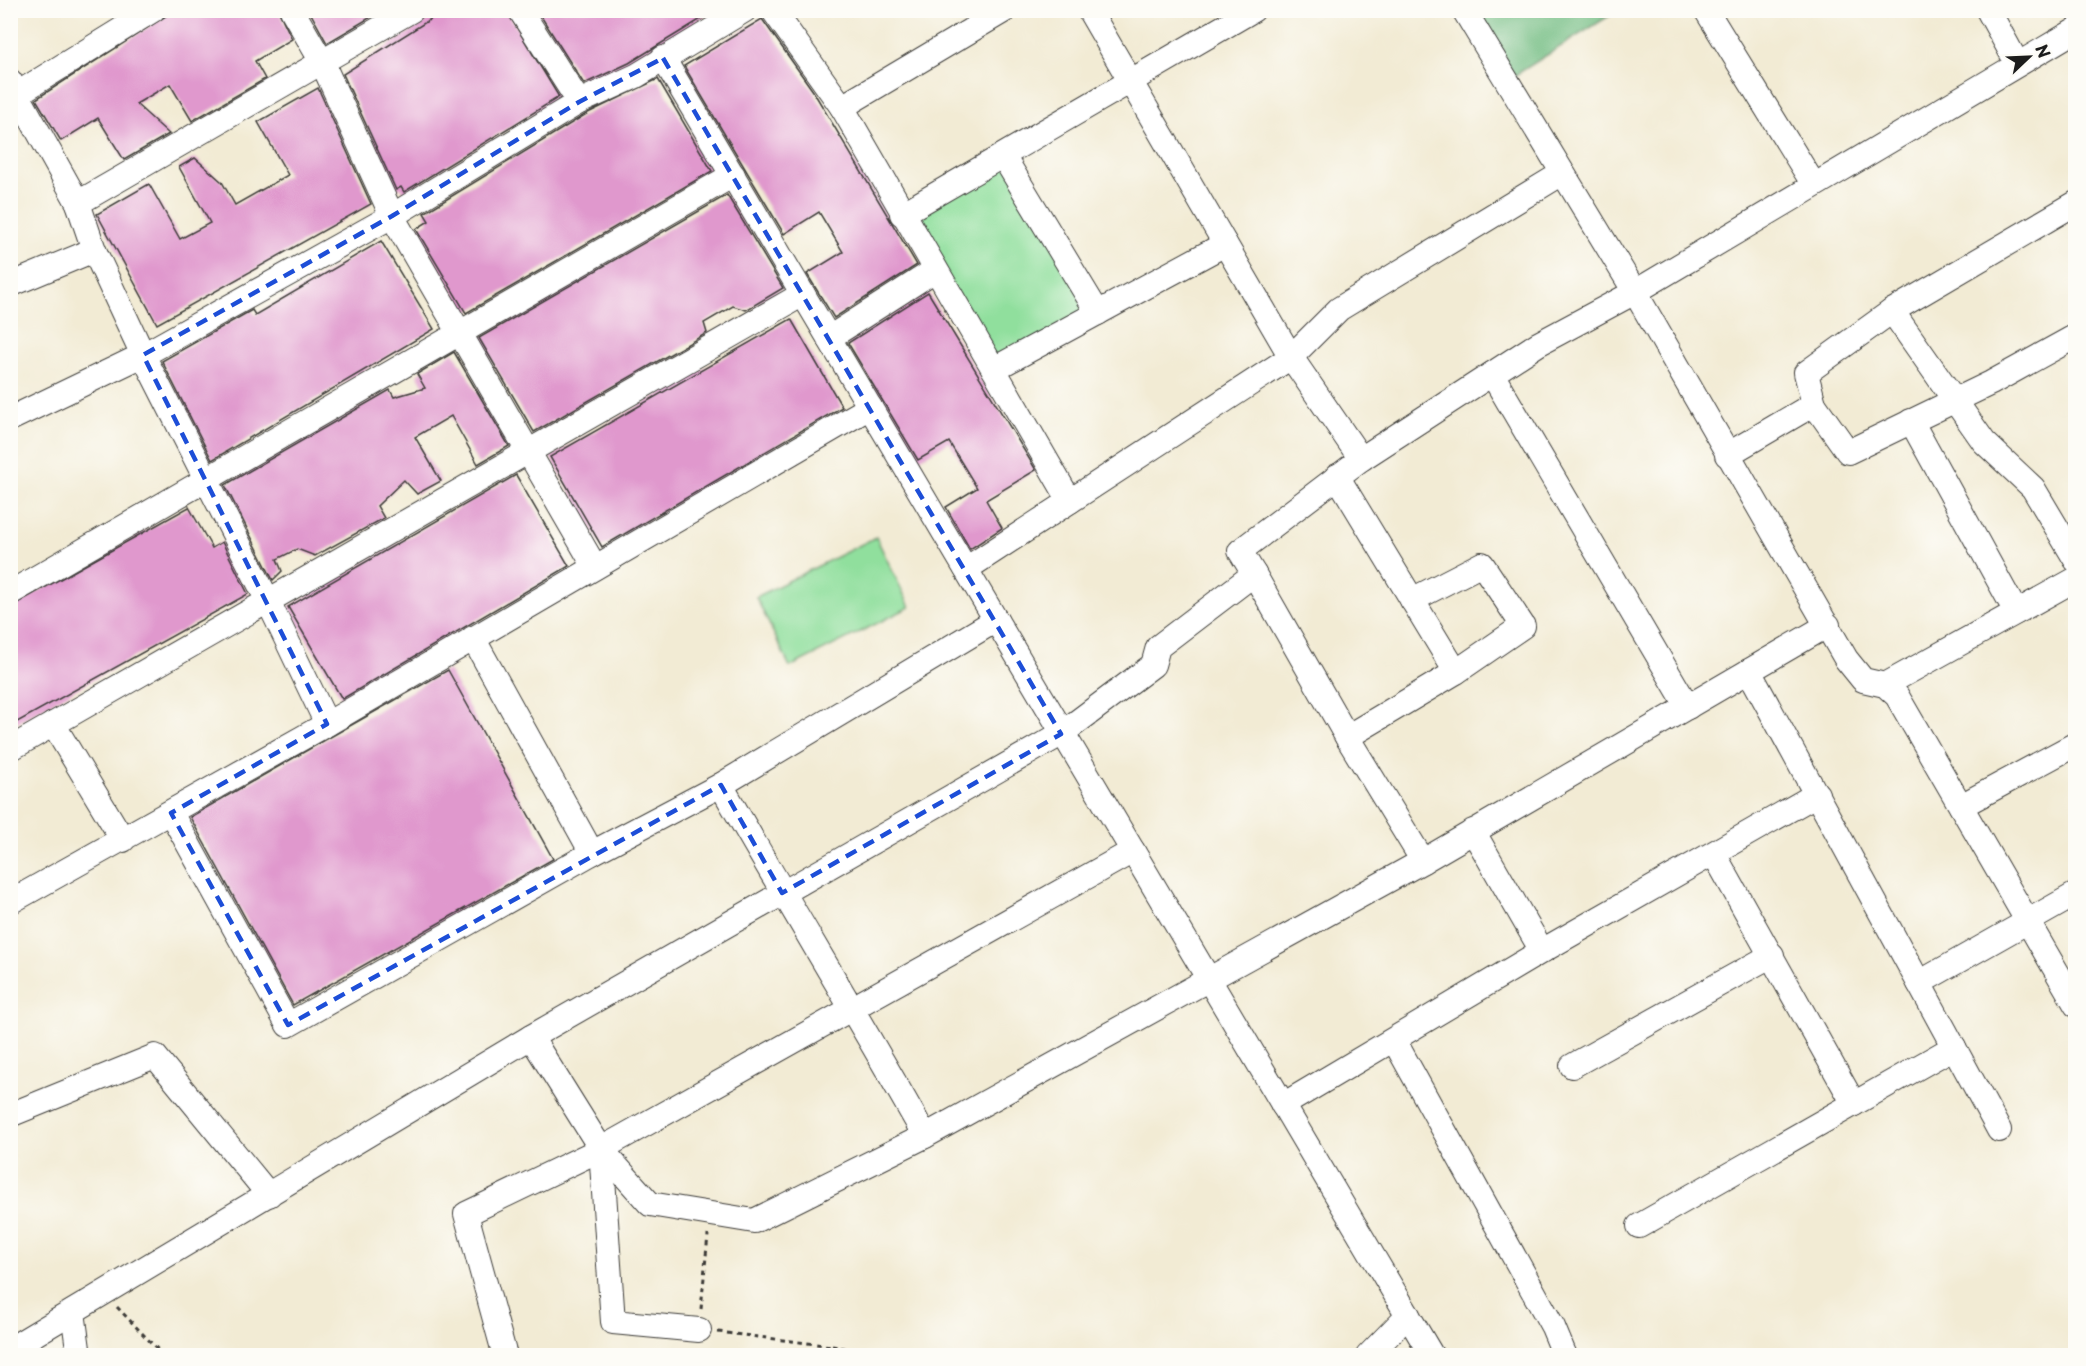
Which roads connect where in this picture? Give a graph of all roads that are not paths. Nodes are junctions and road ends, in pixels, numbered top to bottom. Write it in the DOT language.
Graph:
graph roads {
  1 [pos="292,10"];
  2 [pos="412,10"];
  3 [pos="520,10"];
  4 [pos="745,10"];
  5 [pos="773,10"];
  6 [pos="1005,10"];
  7 [pos="1089,10"];
  8 [pos="1253,10"];
  9 [pos="1464,10"];
  10 [pos="1706,10"];
  11 [pos="1988,10"];
  12 [pos="139,14"];
  13 [pos="2076,30"];
  14 [pos="663,58"];
  15 [pos="322,62"];
  16 [pos="2017,63"];
  17 [pos="1132,82"];
  18 [pos="14,88"];
  19 [pos="579,102"];
  20 [pos="842,107"];
  21 [pos="1003,156"];
  22 [pos="1561,174"];
  23 [pos="732,175"];
  24 [pos="1814,185"];
  25 [pos="78,203"];
  26 [pos="2076,203"];
  27 [pos="902,214"];
  28 [pos="392,216"];
  29 [pos="1225,244"];
  30 [pos="94,250"];
  31 [pos="935,270"];
  32 [pos="10,285"];
  33 [pos="1635,292"];
  34 [pos="803,294"];
  35 [pos="1892,311"];
  36 [pos="1098,313"];
  37 [pos="461,332"];
  38 [pos="2076,336"];
  39 [pos="829,338"];
  40 [pos="143,356"];
  41 [pos="1291,357"];
  42 [pos="994,369"];
  43 [pos="1492,374"];
  44 [pos="1956,399"];
  45 [pos="1814,404"];
  46 [pos="870,407"];
  47 [pos="10,419"];
  48 [pos="1911,421"];
  49 [pos="530,451"];
  50 [pos="1727,455"];
  51 [pos="1361,459"];
  52 [pos="1337,476"];
  53 [pos="206,480"];
  54 [pos="1070,501"];
  55 [pos="2076,560"];
  56 [pos="596,567"];
  57 [pos="966,569"];
  58 [pos="1254,574"];
  59 [pos="2076,579"];
  60 [pos="10,593"];
  61 [pos="1413,600"];
  62 [pos="268,601"];
  63 [pos="2016,612"];
  64 [pos="996,620"];
  65 [pos="1828,625"];
  66 [pos="473,638"];
  67 [pos="1749,671"];
  68 [pos="1456,672"];
  69 [pos="1885,685"];
  70 [pos="1688,707"];
  71 [pos="54,724"];
  72 [pos="327,724"];
  73 [pos="1061,734"];
  74 [pos="1347,737"];
  75 [pos="2076,744"];
  76 [pos="10,749"];
  77 [pos="721,785"];
  78 [pos="1817,794"];
  79 [pos="1961,806"];
  80 [pos="171,813"];
  81 [pos="1473,831"];
  82 [pos="123,840"];
  83 [pos="1133,851"];
  84 [pos="592,853"];
  85 [pos="1714,854"];
  86 [pos="1423,861"];
  87 [pos="782,893"];
  88 [pos="2076,894"];
  89 [pos="10,902"];
  90 [pos="2027,921"];
  91 [pos="1542,951"];
  92 [pos="1772,956"];
  93 [pos="1209,978"];
  94 [pos="1919,983"];
  95 [pos="2076,1005"];
  96 [pos="853,1008"];
  97 [pos="531,1037"];
  98 [pos="1394,1041"];
  99 [pos="1954,1047"];
  100 [pos="1572,1066"];
  101 [pos="1854,1104"];
  102 [pos="1283,1105"];
  103 [pos="10,1115"];
  104 [pos="1999,1130"];
  105 [pos="925,1136"];
  106 [pos="602,1149"];
  107 [pos="269,1195"];
  108 [pos="1639,1226"];
  109 [pos="73,1312"];
  110 [pos="1408,1315"];
  111 [pos="699,1330"];
  112 [pos="10,1349"];
  113 [pos="79,1356"];
  114 [pos="505,1356"];
  115 [pos="1368,1356"];
  116 [pos="1432,1356"];
  117 [pos="1565,1356"];
  1 -- 15 [label="street"];
  2 -- 15 [label="street"];
  3 -- 19 [label="street"];
  4 -- 14 [label="street"];
  5 -- 20 [label="street"];
  6 -- 20 [label="street"];
  7 -- 17 [label="street"];
  8 -- 17 [label="street"];
  9 -- 22 [label="street"];
  10 -- 24 [label="street"];
  11 -- 16 [label="street"];
  12 -- 18 [label="street"];
  13 -- 16 [label="street"];
  14 -- 19 [label="street"];
  14 -- 23 [label="street"];
  15 -- 25 [label="street"];
  15 -- 28 [label="street"];
  16 -- 24 [label="street"];
  17 -- 21 [label="street"];
  17 -- 29 [label="street"];
  18 -- 25 [label="street"];
  19 -- 28 [label="street"];
  20 -- 27 [label="street"];
  21 -- 27 [label="street"];
  21 -- 36 [label="street"];
  22 -- 33 [label="street"];
  22 -- 41 [label="street"];
  23 -- 34 [label="street"];
  23 -- 37 [label="street"];
  24 -- 33 [label="street"];
  25 -- 30 [label="street"];
  26 -- 35 [label="street"];
  27 -- 31 [label="street"];
  28 -- 37 [label="street"];
  28 -- 40 [label="street"];
  29 -- 36 [label="street"];
  29 -- 41 [label="street"];
  30 -- 32 [label="street"];
  30 -- 40 [label="street"];
  31 -- 39 [label="street"];
  31 -- 42 [label="street"];
  33 -- 43 [label="street"];
  33 -- 50 [label="street"];
  34 -- 39 [label="street"];
  34 -- 49 [label="street"];
  35 -- 44 [label="street"];
  35 -- 45 [label="street"];
  36 -- 42 [label="street"];
  37 -- 49 [label="street"];
  37 -- 53 [label="street"];
  38 -- 44 [label="street"];
  39 -- 46 [label="street"];
  40 -- 47 [label="street"];
  40 -- 53 [label="street"];
  41 -- 51 [label="street"];
  41 -- 54 [label="street"];
  42 -- 54 [label="street"];
  43 -- 51 [label="street"];
  43 -- 70 [label="street"];
  44 -- 48 [label="street"];
  44 -- 55 [label="street"];
  45 -- 48 [label="street"];
  45 -- 50 [label="street"];
  46 -- 56 [label="street"];
  46 -- 57 [label="street"];
  48 -- 63 [label="street"];
  49 -- 56 [label="street"];
  49 -- 62 [label="street"];
  50 -- 65 [label="street"];
  51 -- 52 [label="street"];
  52 -- 58 [label="street"];
  52 -- 61 [label="street"];
  53 -- 60 [label="street"];
  53 -- 62 [label="street"];
  54 -- 57 [label="street"];
  56 -- 66 [label="street"];
  57 -- 64 [label="street"];
  58 -- 73 [label="street"];
  58 -- 74 [label="street"];
  59 -- 63 [label="street"];
  61 -- 68 [label="street"];
  61 -- 68 [label="street"];
  62 -- 71 [label="street"];
  62 -- 72 [label="street"];
  63 -- 69 [label="street"];
  64 -- 73 [label="street"];
  64 -- 77 [label="street"];
  65 -- 67 [label="street"];
  65 -- 69 [label="street"];
  66 -- 72 [label="street"];
  66 -- 84 [label="street"];
  67 -- 70 [label="street"];
  67 -- 78 [label="street"];
  68 -- 74 [label="street"];
  69 -- 79 [label="street"];
  70 -- 81 [label="street"];
  71 -- 76 [label="street"];
  71 -- 82 [label="street"];
  72 -- 80 [label="street"];
  73 -- 83 [label="street"];
  73 -- 87 [label="street"];
  74 -- 86 [label="street"];
  75 -- 79 [label="street"];
  77 -- 84 [label="street"];
  77 -- 87 [label="street"];
  78 -- 85 [label="street"];
  78 -- 94 [label="street"];
  79 -- 90 [label="street"];
  80 -- 82 [label="street"];
  80 -- 84 [label="street"];
  81 -- 86 [label="street"];
  81 -- 91 [label="street"];
  82 -- 89 [label="street"];
  83 -- 93 [label="street"];
  83 -- 96 [label="street"];
  85 -- 91 [label="street"];
  85 -- 92 [label="street"];
  86 -- 93 [label="street"];
  87 -- 96 [label="street"];
  87 -- 97 [label="street"];
  88 -- 90 [label="street"];
  90 -- 94 [label="street"];
  90 -- 95 [label="street"];
  91 -- 98 [label="street"];
  92 -- 100 [label="street"];
  92 -- 101 [label="street"];
  93 -- 102 [label="street"];
  93 -- 105 [label="street"];
  94 -- 99 [label="street"];
  96 -- 105 [label="street"];
  96 -- 106 [label="street"];
  97 -- 106 [label="street"];
  97 -- 107 [label="street"];
  98 -- 102 [label="street"];
  98 -- 117 [label="street"];
  99 -- 101 [label="street"];
  99 -- 104 [label="street"];
  101 -- 108 [label="street"];
  102 -- 110 [label="street"];
  103 -- 107 [label="street"];
  105 -- 106 [label="street"];
  106 -- 111 [label="street"];
  106 -- 114 [label="street"];
  107 -- 109 [label="street"];
  109 -- 112 [label="street"];
  109 -- 113 [label="street"];
  110 -- 115 [label="street"];
  110 -- 116 [label="street"];
}
